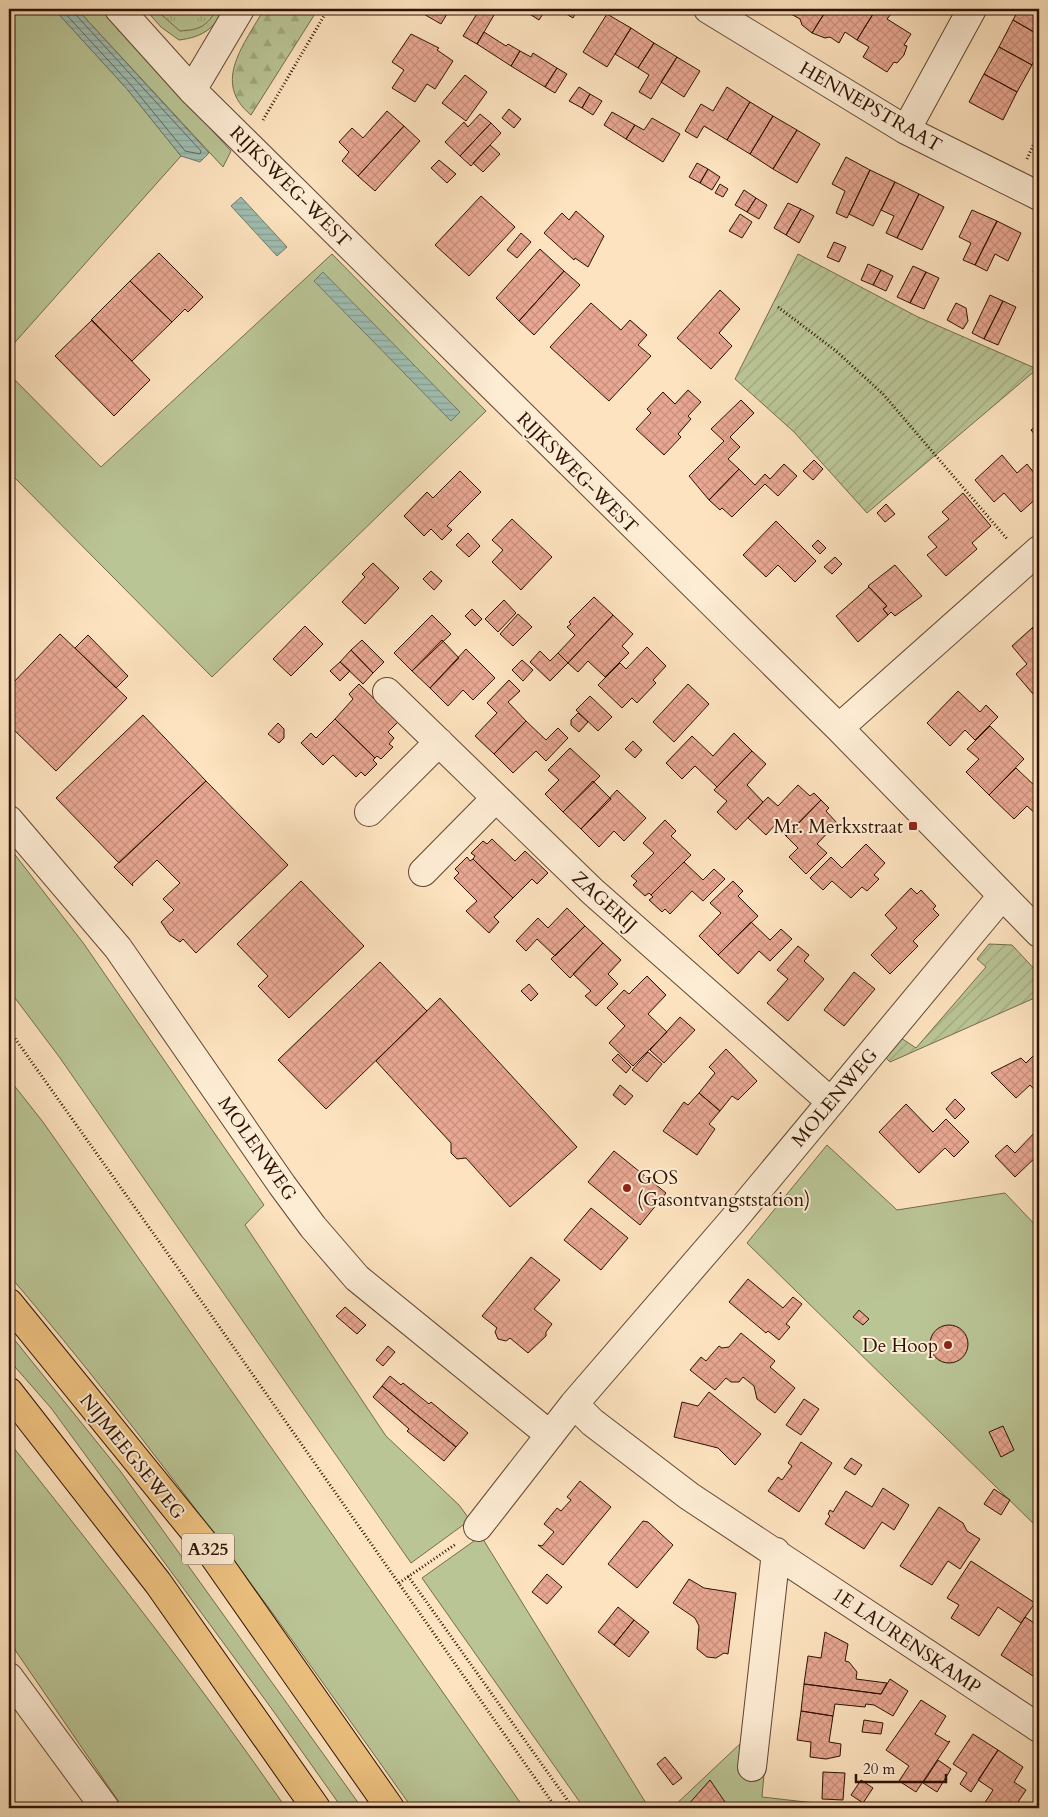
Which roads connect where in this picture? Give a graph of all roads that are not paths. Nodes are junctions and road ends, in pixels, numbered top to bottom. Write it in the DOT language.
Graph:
graph roads {
  1 [pos="119,9"];
  2 [pos="240,9"];
  3 [pos="708,9"];
  4 [pos="972,9"];
  5 [pos="192,90"];
  6 [pos="906,130"];
  7 [pos="1039,196"];
  8 [pos="1033,556"];
  9 [pos="387,692"];
  10 [pos="839,728"];
  11 [pos="438,742"];
  12 [pos="496,798"];
  13 [pos="369,812"];
  14 [pos="9,820"];
  15 [pos="423,872"];
  16 [pos="1002,896"];
  17 [pos="1039,933"];
  18 [pos="831,1102"];
  19 [pos="9,1303"];
  20 [pos="9,1392"];
  21 [pos="574,1404"];
  22 [pos="550,1435"];
  23 [pos="478,1527"];
  24 [pos="776,1552"];
  25 [pos="9,1677"];
  26 [pos="1039,1728"];
  27 [pos="752,1767"];
  28 [pos="105,1808"];
  29 [pos="316,1808"];
  30 [pos="390,1808"];
  1 -- 5 [label="street, RIJKSWEG-WEST"];
  2 -- 5 [label="street"];
  3 -- 6 [label="street, HENNEPSTRAAT"];
  4 -- 6 [label="street"];
  5 -- 10 [label="street, RIJKSWEG-WEST"];
  6 -- 7 [label="street, HENNEPSTRAAT"];
  8 -- 10 [label="street"];
  9 -- 11 [label="street, ZAGERIJ"];
  10 -- 16 [label="street, RIJKSWEG-WEST"];
  11 -- 12 [label="street, ZAGERIJ"];
  11 -- 13 [label="street"];
  12 -- 15 [label="street"];
  12 -- 18 [label="street, ZAGERIJ"];
  14 -- 22 [label="street, MOLENWEG"];
  16 -- 17 [label="street, RIJKSWEG-WEST"];
  16 -- 18 [label="street, MOLENWEG"];
  18 -- 21 [label="street, MOLENWEG"];
  19 -- 30 [label="highway, NIJMEEGSEWEG / A325"];
  20 -- 29 [label="highway"];
  21 -- 22 [label="street, MOLENWEG"];
  21 -- 24 [label="street, 1E LAURENSKAMP"];
  22 -- 23 [label="street, MOLENWEG"];
  24 -- 26 [label="street, 1E LAURENSKAMP"];
  24 -- 27 [label="street"];
  25 -- 28 [label="street"];
}
